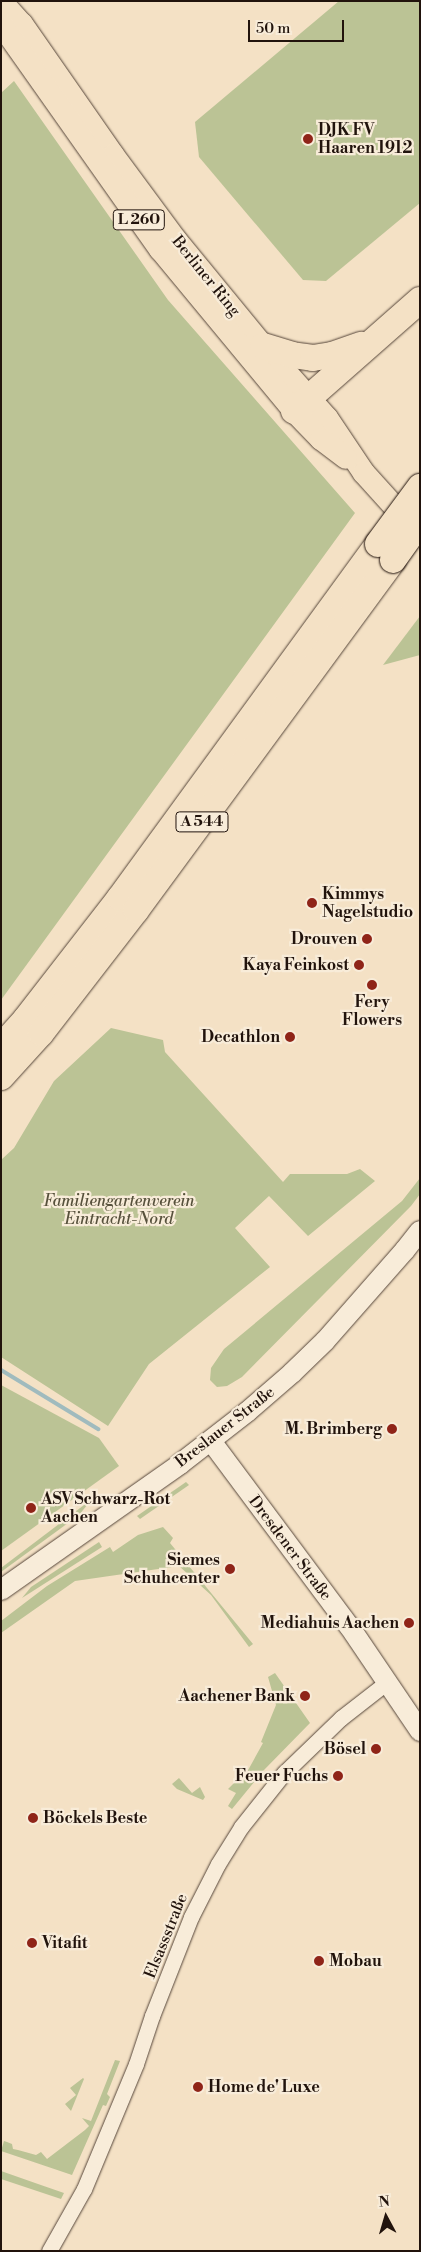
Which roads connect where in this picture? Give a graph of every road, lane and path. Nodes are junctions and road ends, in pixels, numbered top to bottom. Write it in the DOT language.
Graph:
graph roads {
  1 [pos="1,1"];
  2 [pos="1,24"];
  3 [pos="420,300"];
  4 [pos="369,343"];
  5 [pos="263,346"];
  6 [pos="301,404"];
  7 [pos="420,487"];
  8 [pos="420,522"];
  9 [pos="420,536"];
  10 [pos="386,552"];
  11 [pos="1,1046"];
  12 [pos="1,1077"];
  13 [pos="420,1231"];
  14 [pos="210,1441"];
  15 [pos="1,1590"];
  16 [pos="387,1682"];
  17 [pos="420,1731"];
  18 [pos="49,2251"];
  1 -- 5 [label="main road, Berliner Ring / L 260"];
  2 -- 6 [label="main road, Berliner Ring / L 260"];
  3 -- 4 [label="highway"];
  4 -- 5 [label="highway"];
  4 -- 6 [label="highway"];
  5 -- 6 [label="main road, Berliner Ring / L 260"];
  6 -- 9 [label="main road, Berliner Ring / L 260"];
  7 -- 10 [label="highway, A 544, bridge"];
  8 -- 10 [label="highway, A 544, bridge"];
  10 -- 11 [label="highway, A 544"];
  10 -- 12 [label="highway, A 544"];
  13 -- 14 [label="main road, Breslauer Straße"];
  14 -- 15 [label="main road, Breslauer Straße"];
  14 -- 16 [label="main road, Dresdener Straße"];
  16 -- 17 [label="main road, Dresdener Straße"];
  16 -- 18 [label="street, Elsassstraße"];
}
